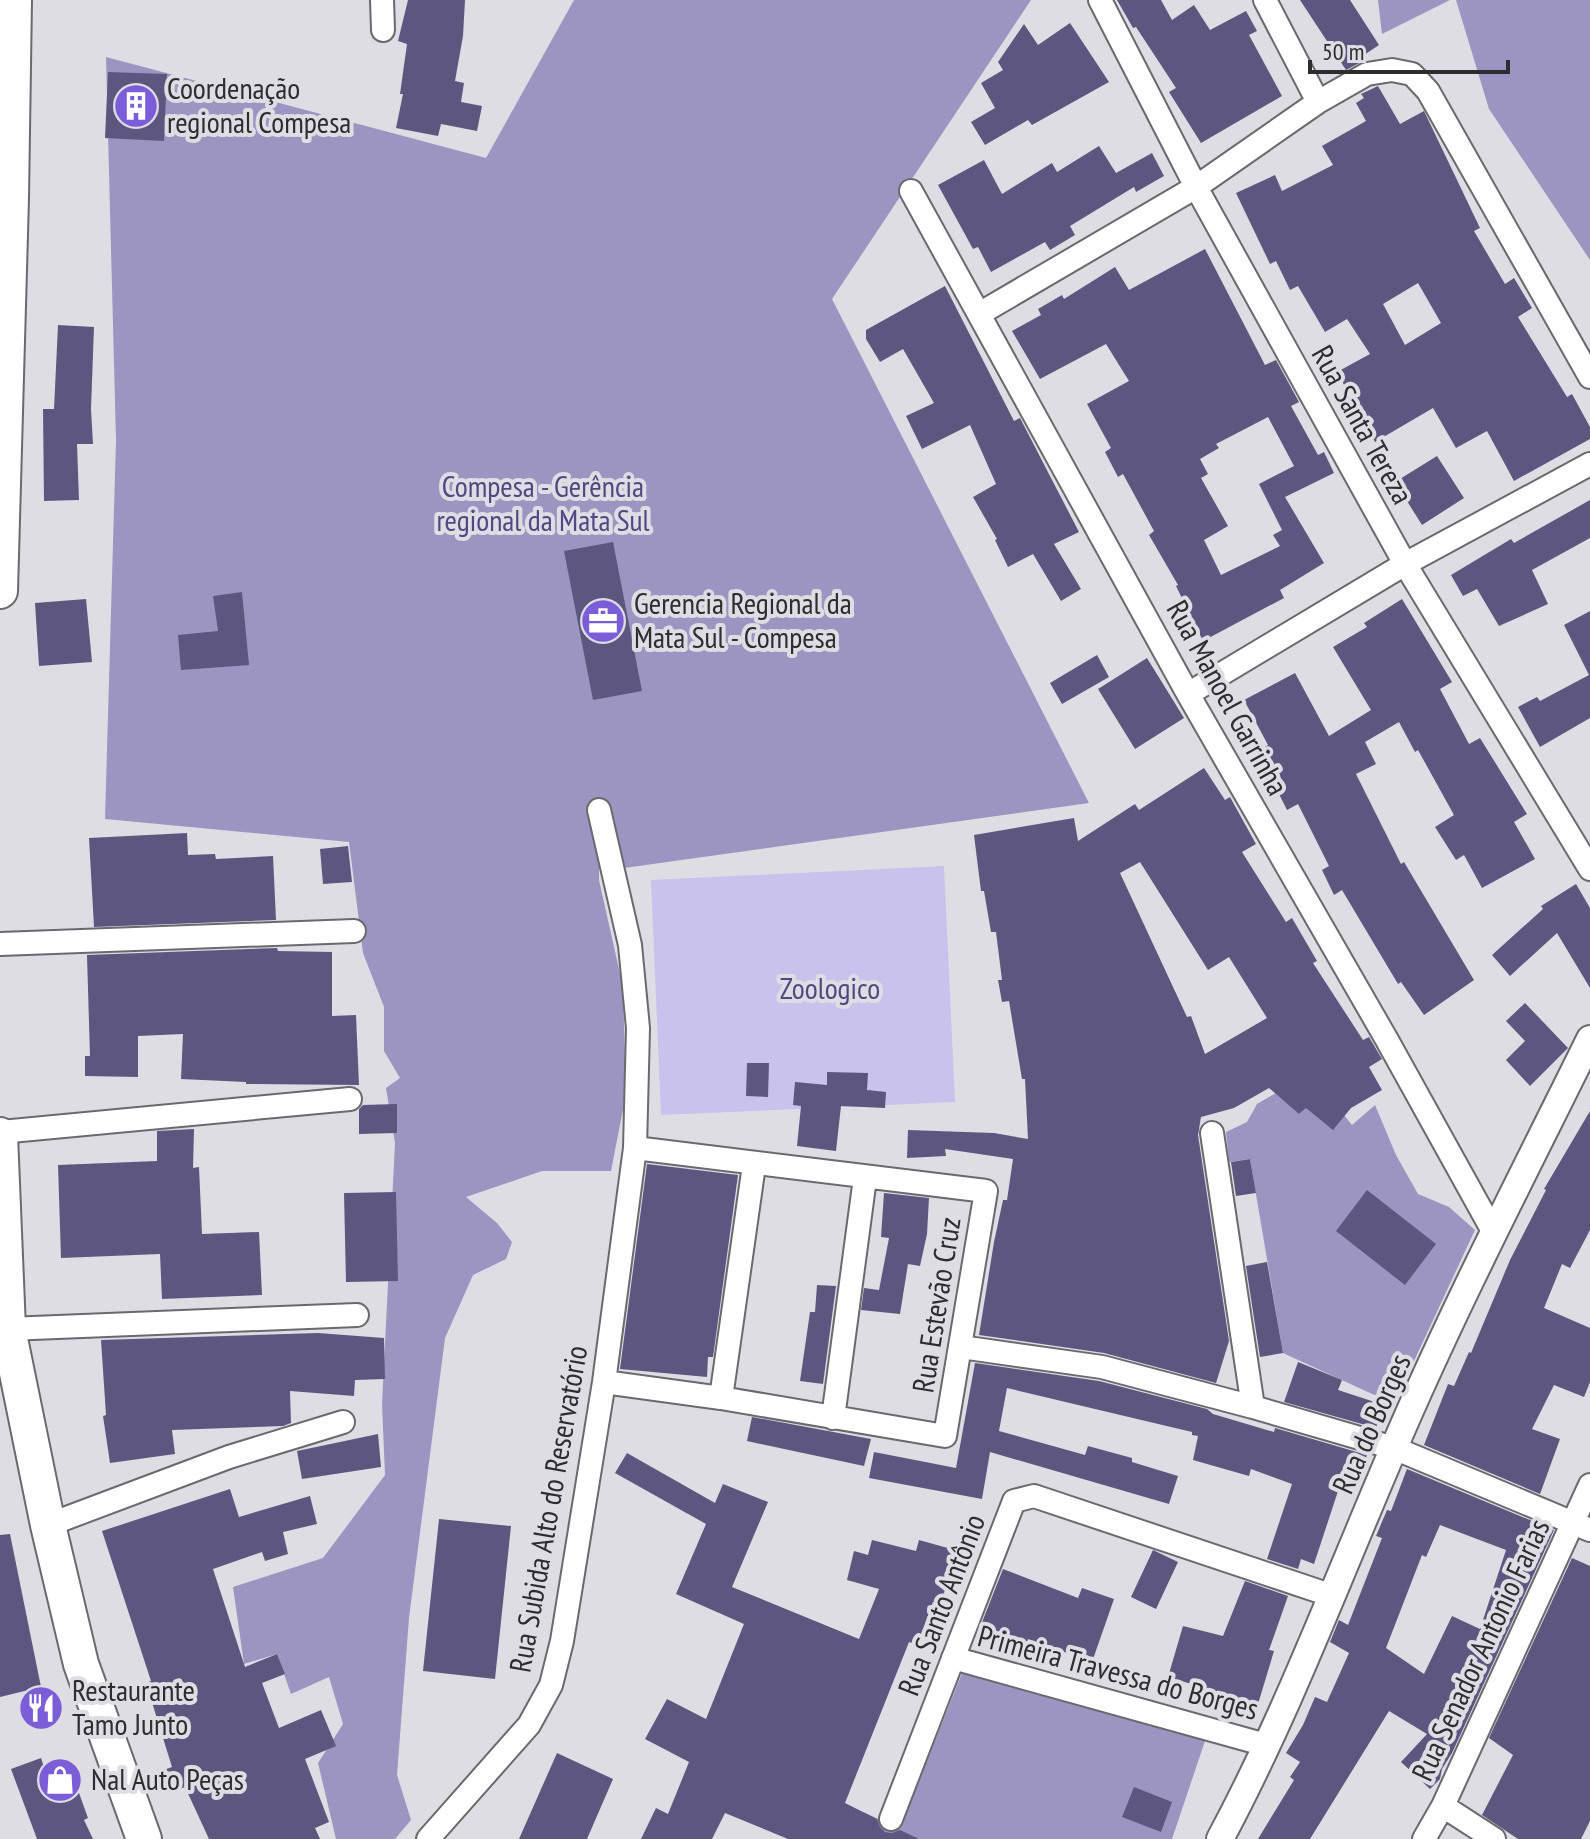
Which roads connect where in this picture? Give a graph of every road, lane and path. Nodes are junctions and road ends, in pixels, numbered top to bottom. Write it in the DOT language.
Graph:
graph roads {
  1 [pos="14,0"];
  2 [pos="382,0"];
  3 [pos="1100,0"];
  4 [pos="1265,0"];
  5 [pos="383,30"];
  6 [pos="1318,102"];
  7 [pos="1196,187"];
  8 [pos="911,191"];
  9 [pos="979,314"];
  10 [pos="1590,377"];
  11 [pos="1590,464"];
  12 [pos="1405,564"];
  13 [pos="0,591"];
  14 [pos="1188,694"];
  15 [pos="599,810"];
  16 [pos="1590,869"];
  17 [pos="354,931"];
  18 [pos="0,944"];
  19 [pos="1590,1039"];
  20 [pos="350,1099"];
  21 [pos="1212,1133"];
  22 [pos="0,1134"];
  23 [pos="635,1148"];
  24 [pos="754,1165"];
  25 [pos="865,1178"];
  26 [pos="1494,1233"];
  27 [pos="357,1315"];
  28 [pos="8,1329"];
  29 [pos="961,1347"];
  30 [pos="604,1382"];
  31 [pos="721,1398"];
  32 [pos="1253,1407"];
  33 [pos="833,1418"];
  34 [pos="343,1422"];
  35 [pos="1394,1448"];
  36 [pos="1590,1485"];
  37 [pos="48,1525"];
  38 [pos="1582,1525"];
  39 [pos="1333,1596"];
  40 [pos="953,1658"];
  41 [pos="1266,1745"];
  42 [pos="1443,1806"];
  43 [pos="891,1819"];
  44 [pos="144,1839"];
  45 [pos="428,1839"];
  46 [pos="1220,1839"];
  47 [pos="1424,1839"];
  48 [pos="1494,1839"];
  1 -- 13 [label="main road"];
  2 -- 5 [label="street"];
  3 -- 7 [label="street, Rua Santa Tereza"];
  4 -- 6 [label="street"];
  6 -- 7 [label="street"];
  6 -- 10 [label="street"];
  7 -- 9 [label="street"];
  7 -- 12 [label="street, Rua Santa Tereza"];
  8 -- 9 [label="street, Rua Manoel Garrinha"];
  9 -- 14 [label="street, Rua Manoel Garrinha"];
  11 -- 12 [label="street"];
  12 -- 14 [label="street"];
  12 -- 16 [label="street, Rua Santa Tereza"];
  14 -- 26 [label="street, Rua Manoel Garrinha"];
  15 -- 23 [label="street, Rua Subida Alto do Reservatório"];
  17 -- 18 [label="street"];
  19 -- 26 [label="street, Rua do Borges"];
  20 -- 22 [label="street"];
  21 -- 32 [label="street"];
  22 -- 28 [label="main road"];
  23 -- 24 [label="street, Rua Estevão Cruz"];
  23 -- 30 [label="street, Rua Subida Alto do Reservatório"];
  24 -- 25 [label="street, Rua Estevão Cruz"];
  24 -- 31 [label="street"];
  25 -- 29 [label="street, Rua Estevão Cruz"];
  25 -- 33 [label="street"];
  26 -- 35 [label="street, Rua do Borges"];
  27 -- 28 [label="street"];
  28 -- 37 [label="main road"];
  29 -- 32 [label="street"];
  29 -- 33 [label="street, Rua Estevão Cruz"];
  30 -- 31 [label="street, Rua Estevão Cruz"];
  30 -- 45 [label="street, Rua Subida Alto do Reservatório"];
  31 -- 33 [label="street, Rua Estevão Cruz"];
  32 -- 35 [label="street"];
  34 -- 37 [label="street"];
  35 -- 38 [label="street"];
  35 -- 39 [label="street, Rua do Borges"];
  36 -- 38 [label="street, Rua Senador Antonio Farias"];
  37 -- 44 [label="main road"];
  38 -- 42 [label="street, Rua Senador Antonio Farias"];
  39 -- 40 [label="street, Rua Santo Antônio"];
  39 -- 41 [label="street, Rua do Borges"];
  40 -- 41 [label="street, Primeira Travessa do Borges"];
  40 -- 43 [label="street, Rua Santo Antônio"];
  41 -- 46 [label="street, Rua do Borges"];
  42 -- 47 [label="street, Rua Senador Antonio Farias"];
  42 -- 48 [label="street"];
}
